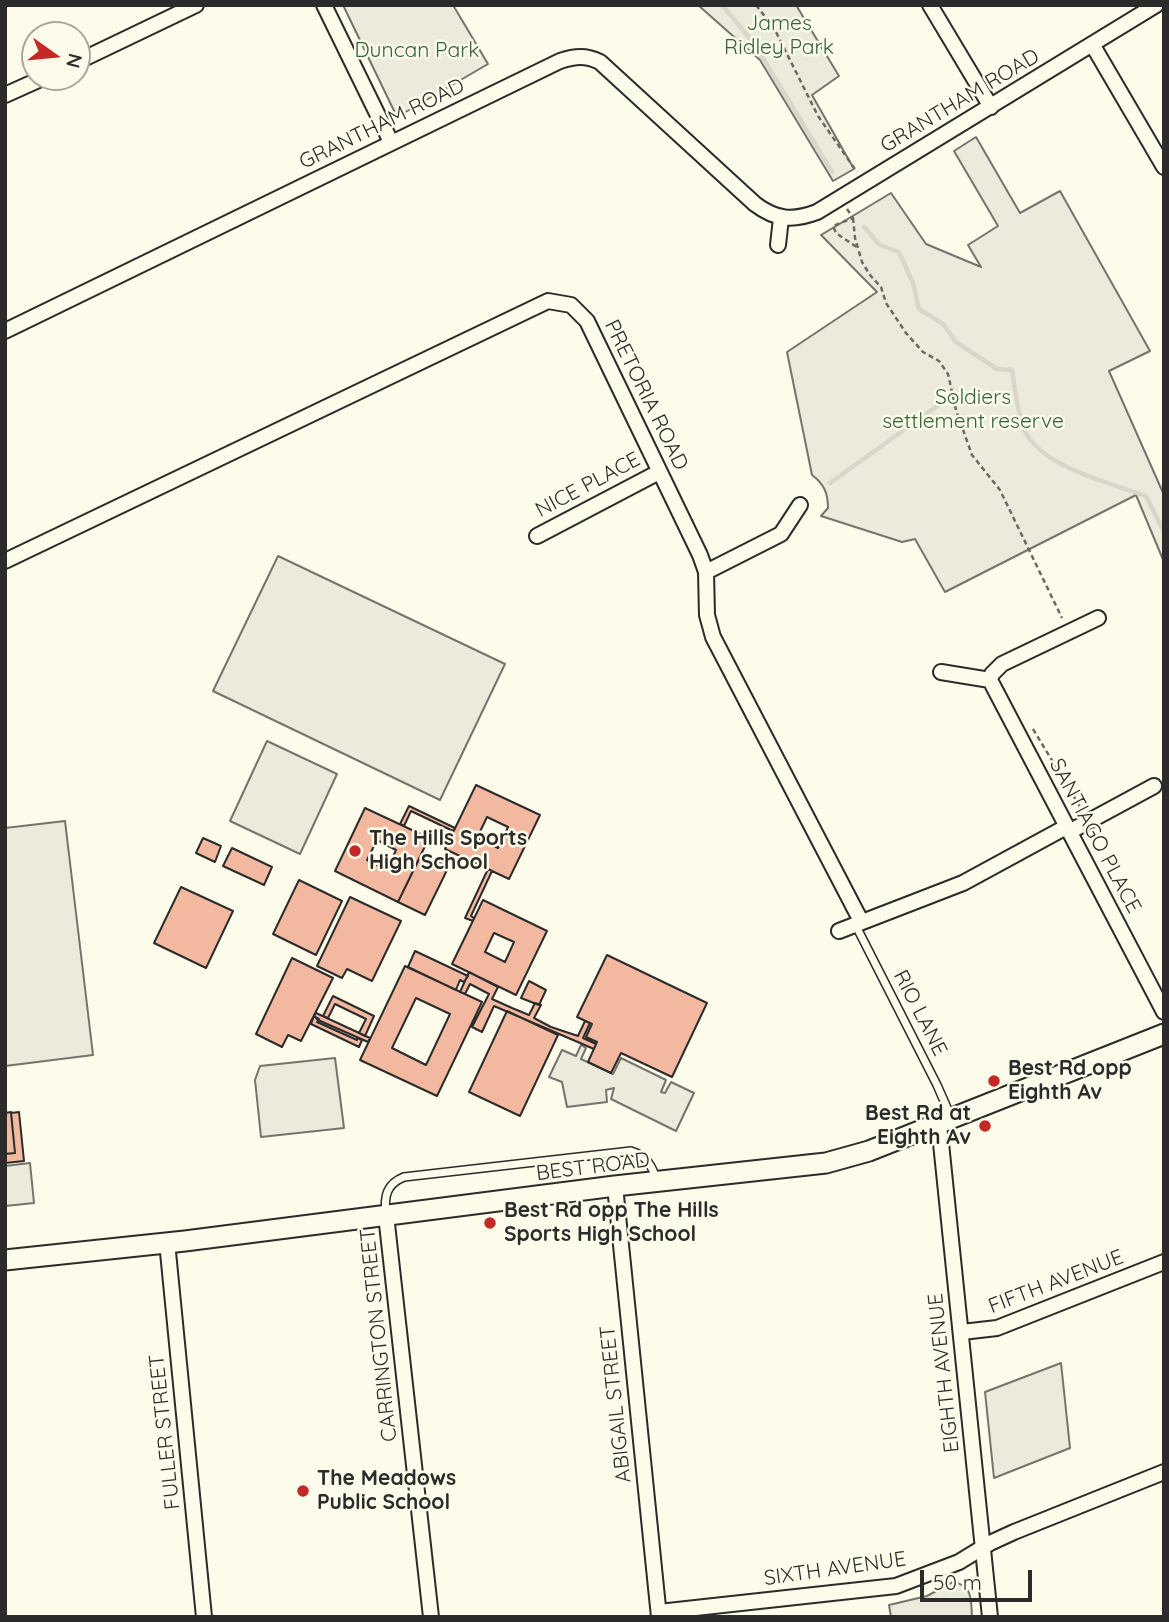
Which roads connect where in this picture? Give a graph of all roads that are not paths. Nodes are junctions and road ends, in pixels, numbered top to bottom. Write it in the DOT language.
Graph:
graph roads {
  1 [pos="196,5"];
  2 [pos="324,5"];
  3 [pos="930,5"];
  4 [pos="1156,5"];
  5 [pos="1093,44"];
  6 [pos="91,55"];
  7 [pos="21,88"];
  8 [pos="5,95"];
  9 [pos="990,107"];
  10 [pos="391,142"];
  11 [pos="1164,167"];
  12 [pos="781,218"];
  13 [pos="778,245"];
  14 [pos="5,331"];
  15 [pos="659,472"];
  16 [pos="800,505"];
  17 [pos="537,536"];
  18 [pos="5,561"];
  19 [pos="706,572"];
  20 [pos="1098,618"];
  21 [pos="941,672"];
  22 [pos="990,680"];
  23 [pos="1154,786"];
  24 [pos="1067,830"];
  25 [pos="858,922"];
  26 [pos="839,931"];
  27 [pos="1164,1012"];
  28 [pos="1164,1034"];
  29 [pos="945,1122"];
  30 [pos="657,1183"];
  31 [pos="615,1186"];
  32 [pos="386,1215"];
  33 [pos="167,1242"];
  34 [pos="5,1260"];
  35 [pos="1164,1262"];
  36 [pos="961,1332"];
  37 [pos="1164,1472"];
  38 [pos="983,1547"];
  39 [pos="659,1614"];
  40 [pos="204,1617"];
  41 [pos="431,1617"];
  42 [pos="990,1617"];
  1 -- 6 [label="street"];
  2 -- 10 [label="street"];
  3 -- 9 [label="street"];
  4 -- 5 [label="street, GRANTHAM ROAD"];
  5 -- 9 [label="street, GRANTHAM ROAD"];
  5 -- 11 [label="street"];
  7 -- 8 [label="street"];
  9 -- 12 [label="street, GRANTHAM ROAD"];
  10 -- 12 [label="street, GRANTHAM ROAD"];
  10 -- 14 [label="street, GRANTHAM ROAD"];
  12 -- 13 [label="street"];
  15 -- 17 [label="street, NICE PLACE"];
  15 -- 18 [label="street, PRETORIA ROAD"];
  15 -- 19 [label="street, PRETORIA ROAD"];
  16 -- 19 [label="street"];
  19 -- 25 [label="street, PRETORIA ROAD"];
  20 -- 22 [label="street"];
  21 -- 22 [label="street"];
  22 -- 24 [label="street, SANTIAGO PLACE"];
  23 -- 24 [label="street"];
  24 -- 25 [label="street"];
  24 -- 27 [label="street, SANTIAGO PLACE"];
  25 -- 26 [label="street"];
  25 -- 29 [label="lane, RIO LANE"];
  28 -- 29 [label="main road, BEST ROAD"];
  29 -- 30 [label="main road, BEST ROAD"];
  29 -- 36 [label="street, EIGHTH AVENUE"];
  30 -- 31 [label="main road, BEST ROAD"];
  30 -- 32 [label="lane"];
  31 -- 32 [label="main road, BEST ROAD"];
  31 -- 39 [label="street, ABIGAIL STREET"];
  32 -- 33 [label="main road, BEST ROAD"];
  32 -- 41 [label="street, CARRINGTON STREET"];
  33 -- 34 [label="main road, BEST ROAD"];
  33 -- 40 [label="street, FULLER STREET"];
  35 -- 36 [label="street, FIFTH AVENUE"];
  36 -- 38 [label="street, EIGHTH AVENUE"];
  37 -- 38 [label="street, SIXTH AVENUE"];
  38 -- 39 [label="street, SIXTH AVENUE"];
  38 -- 42 [label="street, EIGHTH AVENUE"];
}
